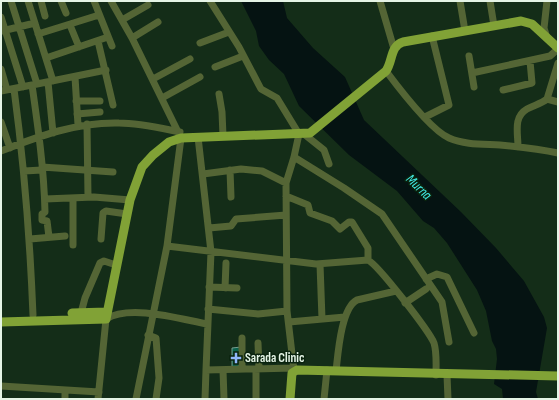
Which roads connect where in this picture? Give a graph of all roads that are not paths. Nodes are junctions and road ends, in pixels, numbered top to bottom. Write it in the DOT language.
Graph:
graph roads {
  1 [pos="11,1"];
  2 [pos="28,1"];
  3 [pos="61,1"];
  4 [pos="94,1"];
  5 [pos="111,1"];
  6 [pos="210,1"];
  7 [pos="380,1"];
  8 [pos="460,1"];
  9 [pos="490,1"];
  10 [pos="547,1"];
  11 [pos="43,2"];
  12 [pos="148,5"];
  13 [pos="66,13"];
  14 [pos="99,15"];
  15 [pos="45,16"];
  16 [pos="1,17"];
  17 [pos="122,20"];
  18 [pos="35,22"];
  19 [pos="158,22"];
  20 [pos="70,25"];
  21 [pos="20,26"];
  22 [pos="494,26"];
  23 [pos="3,31"];
  24 [pos="465,31"];
  25 [pos="229,32"];
  26 [pos="38,34"];
  27 [pos="432,36"];
  28 [pos="108,37"];
  29 [pos="132,38"];
  30 [pos="547,38"];
  31 [pos="98,41"];
  32 [pos="200,42"];
  33 [pos="112,46"];
  34 [pos="79,47"];
  35 [pos="394,49"];
  36 [pos="558,49"];
  37 [pos="243,56"];
  38 [pos="469,56"];
  39 [pos="46,58"];
  40 [pos="190,59"];
  41 [pos="530,61"];
  42 [pos="558,63"];
  43 [pos="215,66"];
  44 [pos="1,69"];
  45 [pos="106,70"];
  46 [pos="386,71"];
  47 [pos="472,73"];
  48 [pos="75,77"];
  49 [pos="200,78"];
  50 [pos="153,79"];
  51 [pos="50,82"];
  52 [pos="34,85"];
  53 [pos="23,87"];
  54 [pos="474,87"];
  55 [pos="7,90"];
  56 [pos="503,90"];
  57 [pos="219,94"];
  58 [pos="162,98"];
  59 [pos="547,99"];
  60 [pos="100,101"];
  61 [pos="76,102"];
  62 [pos="558,102"];
  63 [pos="113,106"];
  64 [pos="100,112"];
  65 [pos="77,114"];
  66 [pos="425,117"];
  67 [pos="1,122"];
  68 [pos="87,124"];
  69 [pos="78,126"];
  70 [pos="53,132"];
  71 [pos="304,134"];
  72 [pos="180,135"];
  73 [pos="223,136"];
  74 [pos="39,137"];
  75 [pos="198,137"];
  76 [pos="21,143"];
  77 [pos="518,147"];
  78 [pos="10,148"];
  79 [pos="1,151"];
  80 [pos="558,153"];
  81 [pos="294,157"];
  82 [pos="329,164"];
  83 [pos="42,168"];
  84 [pos="87,169"];
  85 [pos="230,170"];
  86 [pos="24,171"];
  87 [pos="112,172"];
  88 [pos="203,174"];
  89 [pos="286,182"];
  90 [pos="286,196"];
  91 [pos="88,197"];
  92 [pos="231,197"];
  93 [pos="73,198"];
  94 [pos="44,199"];
  95 [pos="130,200"];
  96 [pos="127,214"];
  97 [pos="286,215"];
  98 [pos="209,228"];
  99 [pos="65,236"];
  100 [pos="49,237"];
  101 [pos="30,239"];
  102 [pos="101,240"];
  103 [pos="72,245"];
  104 [pos="167,246"];
  105 [pos="211,252"];
  106 [pos="286,260"];
  107 [pos="368,260"];
  108 [pos="226,263"];
  109 [pos="320,264"];
  110 [pos="116,265"];
  111 [pos="426,279"];
  112 [pos="209,287"];
  113 [pos="225,288"];
  114 [pos="237,288"];
  115 [pos="426,289"];
  116 [pos="396,292"];
  117 [pos="405,303"];
  118 [pos="208,309"];
  119 [pos="287,311"];
  120 [pos="81,313"];
  121 [pos="152,314"];
  122 [pos="33,315"];
  123 [pos="109,315"];
  124 [pos="1,316"];
  125 [pos="345,317"];
  126 [pos="322,319"];
  127 [pos="1,322"];
  128 [pos="289,322"];
  129 [pos="207,324"];
  130 [pos="474,333"];
  131 [pos="148,335"];
  132 [pos="242,338"];
  133 [pos="450,342"];
  134 [pos="258,343"];
  135 [pos="257,369"];
  136 [pos="206,370"];
  137 [pos="223,370"];
  138 [pos="242,370"];
  139 [pos="294,370"];
  140 [pos="331,371"];
  141 [pos="436,374"];
  142 [pos="447,375"];
  143 [pos="558,376"];
  144 [pos="1,386"];
  145 [pos="65,390"];
  146 [pos="99,396"];
  147 [pos="65,399"];
  148 [pos="136,399"];
  149 [pos="156,399"];
  150 [pos="205,399"];
  151 [pos="224,399"];
  152 [pos="256,399"];
  153 [pos="290,399"];
  154 [pos="324,399"];
  155 [pos="448,399"];
  1 -- 21 [label="street"];
  2 -- 18 [label="street"];
  3 -- 13 [label="street"];
  4 -- 14 [label="street"];
  5 -- 17 [label="street"];
  6 -- 25 [label="street"];
  7 -- 35 [label="street"];
  8 -- 24 [label="street"];
  9 -- 22 [label="street"];
  10 -- 30 [label="street"];
  11 -- 15 [label="street"];
  12 -- 17 [label="street"];
  14 -- 20 [label="street"];
  14 -- 28 [label="street"];
  16 -- 23 [label="street"];
  17 -- 29 [label="street"];
  18 -- 21 [label="street"];
  18 -- 26 [label="street"];
  19 -- 29 [label="street"];
  20 -- 26 [label="street"];
  20 -- 34 [label="street"];
  21 -- 23 [label="street"];
  21 -- 52 [label="street"];
  22 -- 24 [label="main road"];
  22 -- 30 [label="main road"];
  23 -- 53 [label="street"];
  24 -- 27 [label="main road"];
  25 -- 32 [label="street"];
  25 -- 37 [label="street"];
  26 -- 39 [label="street"];
  27 -- 35 [label="main road"];
  27 -- 66 [label="street"];
  28 -- 31 [label="street"];
  28 -- 33 [label="street"];
  29 -- 50 [label="street"];
  30 -- 36 [label="main road"];
  31 -- 34 [label="street"];
  31 -- 45 [label="street"];
  34 -- 39 [label="street"];
  35 -- 46 [label="main road"];
  36 -- 41 [label="street"];
  37 -- 43 [label="street"];
  37 -- 71 [label="street"];
  38 -- 47 [label="street"];
  39 -- 51 [label="street"];
  40 -- 50 [label="street"];
  41 -- 47 [label="street"];
  41 -- 56 [label="street"];
  42 -- 59 [label="street"];
  44 -- 55 [label="street"];
  45 -- 48 [label="street"];
  45 -- 63 [label="street"];
  46 -- 66 [label="street"];
  46 -- 71 [label="main road"];
  47 -- 54 [label="street"];
  48 -- 51 [label="street"];
  48 -- 61 [label="street"];
  49 -- 58 [label="street"];
  50 -- 58 [label="street"];
  51 -- 52 [label="street"];
  51 -- 70 [label="street"];
  52 -- 53 [label="street"];
  52 -- 74 [label="street"];
  53 -- 55 [label="street"];
  55 -- 76 [label="street"];
  57 -- 73 [label="street"];
  58 -- 72 [label="street"];
  59 -- 62 [label="street"];
  59 -- 77 [label="street"];
  60 -- 61 [label="street"];
  61 -- 65 [label="street"];
  64 -- 65 [label="street"];
  65 -- 69 [label="street"];
  66 -- 77 [label="street"];
  67 -- 78 [label="street"];
  68 -- 69 [label="street"];
  68 -- 72 [label="street"];
  68 -- 84 [label="street"];
  69 -- 70 [label="street"];
  70 -- 74 [label="street"];
  71 -- 73 [label="main road"];
  71 -- 81 [label="street"];
  71 -- 82 [label="street"];
  72 -- 75 [label="main road"];
  72 -- 95 [label="main road"];
  72 -- 104 [label="street"];
  73 -- 75 [label="main road"];
  74 -- 76 [label="street"];
  74 -- 83 [label="street"];
  75 -- 88 [label="street"];
  76 -- 78 [label="street"];
  76 -- 86 [label="street"];
  77 -- 80 [label="street"];
  78 -- 79 [label="street"];
  81 -- 89 [label="street"];
  81 -- 111 [label="street"];
  83 -- 84 [label="street"];
  83 -- 86 [label="street"];
  83 -- 94 [label="street"];
  84 -- 87 [label="street"];
  84 -- 91 [label="street"];
  85 -- 88 [label="street"];
  85 -- 89 [label="street"];
  85 -- 92 [label="street"];
  86 -- 101 [label="street"];
  88 -- 98 [label="street"];
  89 -- 90 [label="street"];
  90 -- 97 [label="street"];
  90 -- 107 [label="street"];
  91 -- 93 [label="street"];
  91 -- 95 [label="street"];
  93 -- 94 [label="street"];
  93 -- 103 [label="street"];
  94 -- 100 [label="street"];
  95 -- 96 [label="main road"];
  96 -- 102 [label="street"];
  96 -- 110 [label="main road"];
  97 -- 98 [label="street"];
  97 -- 106 [label="street"];
  98 -- 105 [label="street"];
  99 -- 100 [label="street"];
  100 -- 101 [label="street"];
  101 -- 122 [label="street"];
  104 -- 105 [label="street"];
  104 -- 121 [label="street"];
  105 -- 106 [label="street"];
  105 -- 112 [label="street"];
  106 -- 109 [label="street"];
  106 -- 119 [label="street"];
  107 -- 109 [label="street"];
  107 -- 116 [label="street"];
  108 -- 113 [label="street"];
  109 -- 126 [label="street"];
  110 -- 120 [label="street"];
  110 -- 123 [label="main road"];
  111 -- 130 [label="street"];
  111 -- 133 [label="street"];
  112 -- 113 [label="street"];
  112 -- 118 [label="street"];
  113 -- 114 [label="street"];
  115 -- 117 [label="street"];
  116 -- 117 [label="street"];
  116 -- 125 [label="street"];
  117 -- 141 [label="street"];
  118 -- 119 [label="street"];
  118 -- 129 [label="street"];
  119 -- 128 [label="street"];
  120 -- 122 [label="main road"];
  120 -- 123 [label="main road"];
  121 -- 123 [label="street"];
  121 -- 129 [label="street"];
  121 -- 131 [label="street"];
  122 -- 124 [label="main road"];
  123 -- 127 [label="main road"];
  123 -- 146 [label="street"];
  125 -- 126 [label="street"];
  125 -- 140 [label="street"];
  126 -- 128 [label="street"];
  128 -- 139 [label="street"];
  129 -- 136 [label="street"];
  131 -- 148 [label="street"];
  131 -- 149 [label="street"];
  132 -- 138 [label="street"];
  134 -- 135 [label="street"];
  135 -- 138 [label="street"];
  135 -- 139 [label="street"];
  135 -- 152 [label="street"];
  136 -- 137 [label="street"];
  136 -- 150 [label="street"];
  137 -- 138 [label="street"];
  137 -- 151 [label="street"];
  139 -- 140 [label="main road"];
  139 -- 153 [label="main road"];
  140 -- 141 [label="main road"];
  140 -- 154 [label="street"];
  141 -- 142 [label="main road"];
  142 -- 143 [label="main road"];
  142 -- 155 [label="street"];
  144 -- 145 [label="street"];
  145 -- 146 [label="street"];
  145 -- 147 [label="street"];
}
